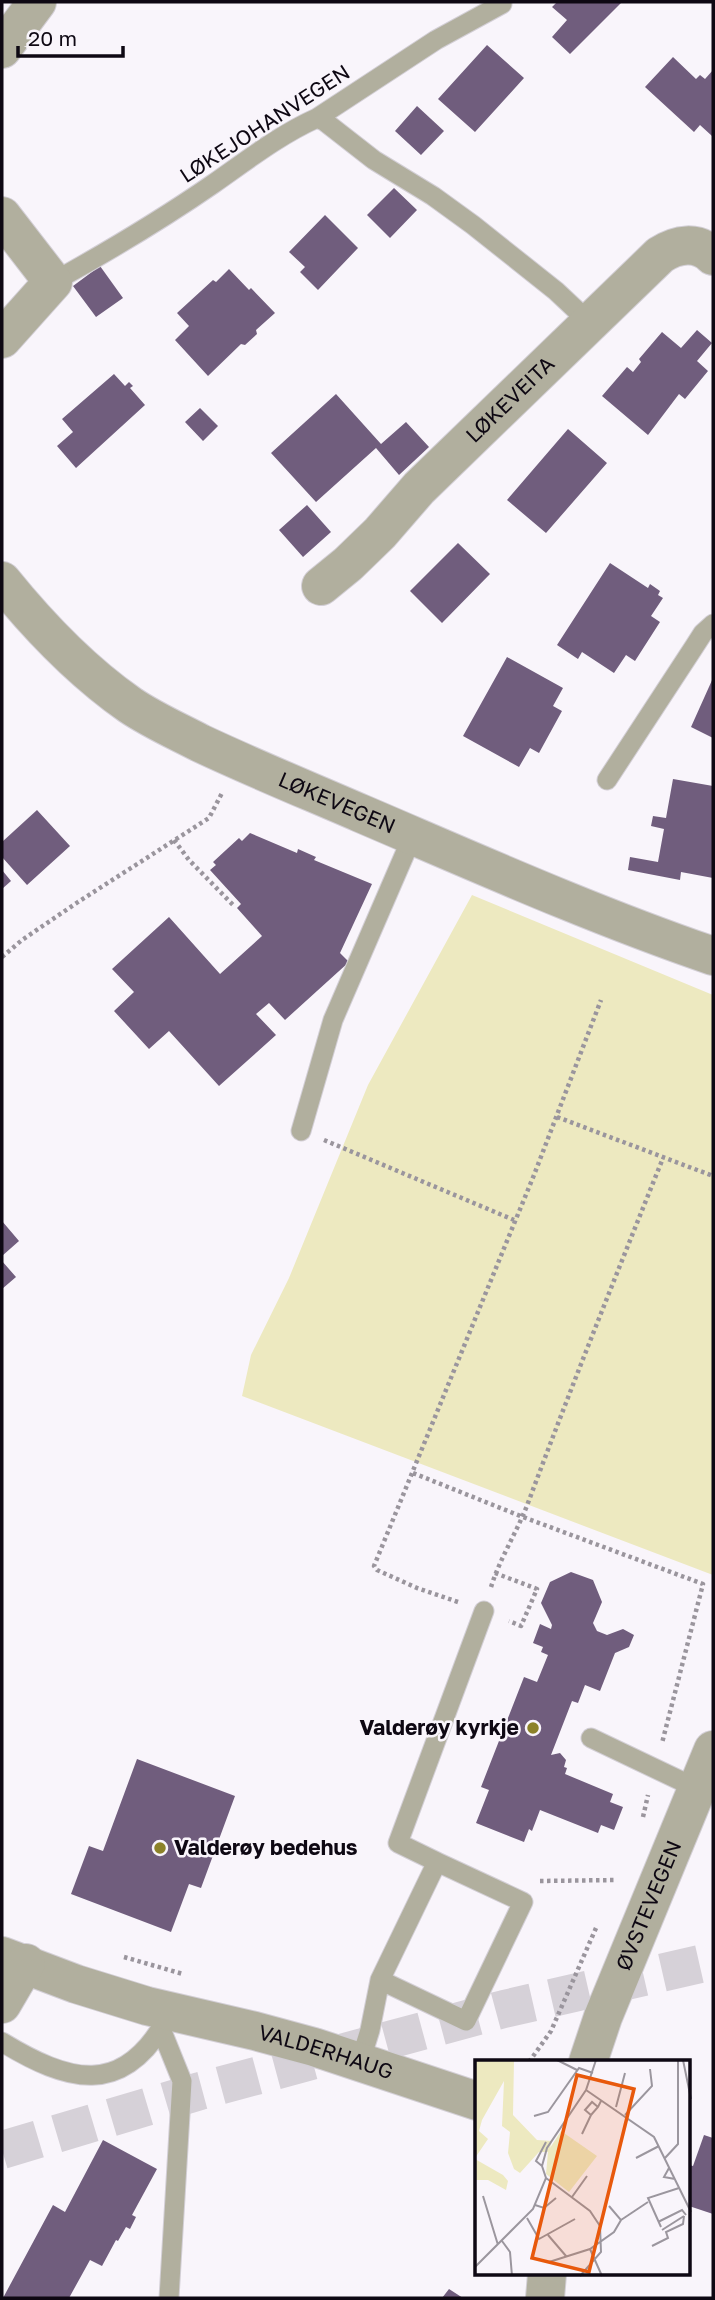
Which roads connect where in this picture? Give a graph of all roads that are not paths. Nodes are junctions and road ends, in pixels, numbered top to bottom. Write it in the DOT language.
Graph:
graph roads {
  1 [pos="37,2"];
  2 [pos="502,4"];
  3 [pos="2,49"];
  4 [pos="317,118"];
  5 [pos="2,216"];
  6 [pos="713,256"];
  7 [pos="52,282"];
  8 [pos="589,322"];
  9 [pos="2,339"];
  10 [pos="2,581"];
  11 [pos="321,586"];
  12 [pos="713,624"];
  13 [pos="607,780"];
  14 [pos="413,835"];
  15 [pos="713,956"];
  16 [pos="302,1131"];
  17 [pos="484,1611"];
  18 [pos="591,1738"];
  19 [pos="713,1750"];
  20 [pos="698,1789"];
  21 [pos="437,1862"];
  22 [pos="14,1960"];
  23 [pos="380,1979"];
  24 [pos="2,2004"];
  25 [pos="166,2020"];
  26 [pos="2,2042"];
  27 [pos="589,2060"];
  28 [pos="360,2062"];
  29 [pos="475,2100"];
  30 [pos="547,2276"];
  31 [pos="169,2298"];
  32 [pos="545,2298"];
  1 -- 3 [label="street"];
  2 -- 4 [label="lane, LØKEJOHANVEGEN"];
  4 -- 7 [label="lane, LØKEJOHANVEGEN"];
  4 -- 8 [label="lane"];
  5 -- 7 [label="street"];
  6 -- 8 [label="street, LØKEVEITA"];
  7 -- 9 [label="street"];
  8 -- 11 [label="street, LØKEVEITA"];
  10 -- 14 [label="street, LØKEVEGEN"];
  12 -- 13 [label="lane"];
  14 -- 15 [label="street, LØKEVEGEN"];
  14 -- 16 [label="lane"];
  17 -- 21 [label="lane"];
  18 -- 20 [label="lane"];
  19 -- 20 [label="street, ØVSTEVEGEN"];
  20 -- 27 [label="street, ØVSTEVEGEN"];
  21 -- 23 [label="lane"];
  21 -- 23 [label="lane"];
  22 -- 24 [label="street, VALDERHAUG"];
  22 -- 25 [label="street, VALDERHAUG"];
  23 -- 28 [label="lane"];
  25 -- 26 [label="lane"];
  25 -- 28 [label="street, VALDERHAUG"];
  25 -- 31 [label="lane"];
  28 -- 29 [label="street, VALDERHAUG"];
  30 -- 32 [label="street"];
}
